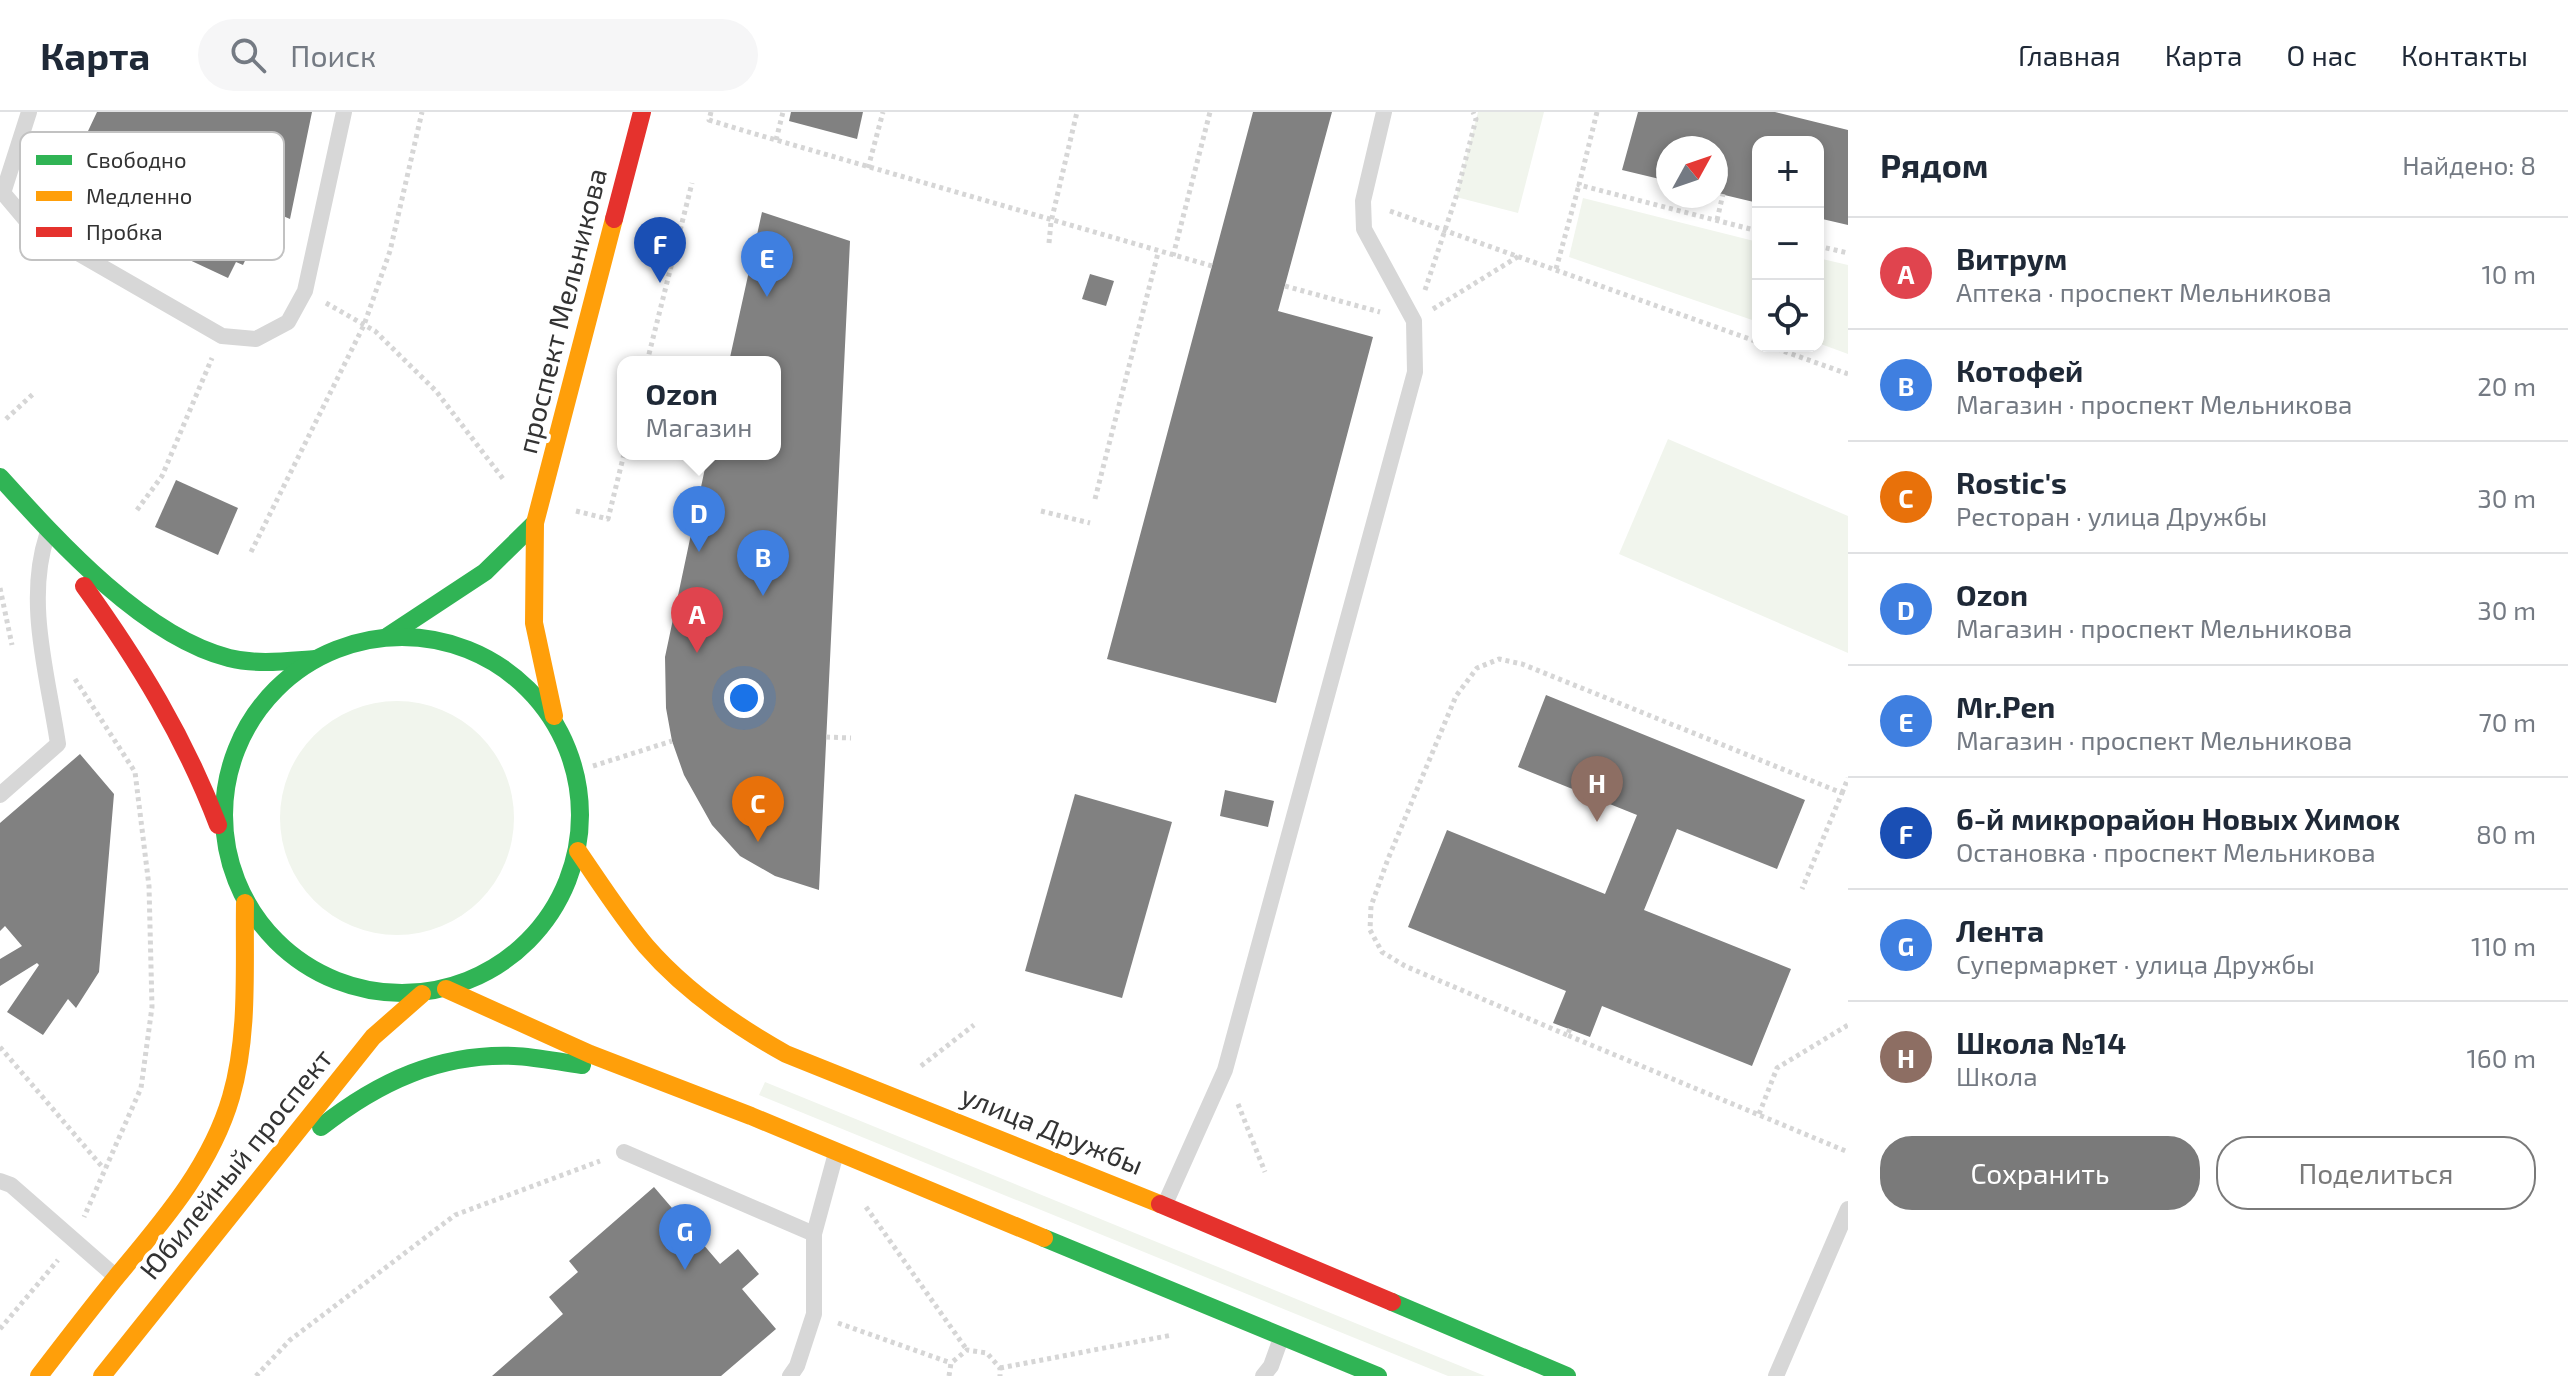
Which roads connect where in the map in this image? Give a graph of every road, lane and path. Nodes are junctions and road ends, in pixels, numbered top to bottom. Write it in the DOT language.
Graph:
graph roads {
  1 [pos="29,112"];
  2 [pos="344,112"];
  3 [pos="422,112"];
  4 [pos="642,112"];
  5 [pos="711,112"];
  6 [pos="783,112"];
  7 [pos="883,112"];
  8 [pos="1077,112"];
  9 [pos="1210,112"];
  10 [pos="1384,112"];
  11 [pos="1597,112"];
  12 [pos="1475,114"];
  13 [pos="22,132"];
  14 [pos="20,139"];
  15 [pos="776,140"];
  16 [pos="868,168"];
  17 [pos="692,183"];
  18 [pos="1579,185"];
  19 [pos="2,192"];
  20 [pos="1363,201"];
  21 [pos="1720,208"];
  22 [pos="20,213"];
  23 [pos="1717,220"];
  24 [pos="1051,222"];
  25 [pos="1752,229"];
  26 [pos="1445,230"];
  27 [pos="1049,243"];
  28 [pos="1824,247"];
  29 [pos="1158,253"];
  30 [pos="1848,253"];
  31 [pos="1173,256"];
  32 [pos="1519,256"];
  33 [pos="90,260"];
  34 [pos="1212,266"];
  35 [pos="1556,269"];
  36 [pos="1285,286"];
  37 [pos="305,291"];
  38 [pos="1414,321"];
  39 [pos="364,325"];
  40 [pos="222,336"];
  41 [pos="1752,340"];
  42 [pos="1786,352"];
  43 [pos="649,356"];
  44 [pos="1848,374"];
  45 [pos="33,394"];
  46 [pos="6,419"];
  47 [pos="623,460"];
  48 [pos="0,477"];
  49 [pos="508,485"];
  50 [pos="1095,499"];
  51 [pos="565,509"];
  52 [pos="137,510"];
  53 [pos="1041,511"];
  54 [pos="535,523"];
  55 [pos="1090,523"];
  56 [pos="42,527"];
  57 [pos="251,552"];
  58 [pos="388,636"];
  59 [pos="315,659"];
  60 [pos="46,663"];
  61 [pos="555,722"];
  62 [pos="826,737"];
  63 [pos="851,738"];
  64 [pos="672,741"];
  65 [pos="593,766"];
  66 [pos="1848,778"];
  67 [pos="1842,793"];
  68 [pos="0,795"];
  69 [pos="224,842"];
  70 [pos="578,851"];
  71 [pos="1802,889"];
  72 [pos="245,903"];
  73 [pos="446,989"];
  74 [pos="422,994"];
  75 [pos="974,1025"];
  76 [pos="1848,1025"];
  77 [pos="0,1047"];
  78 [pos="917,1069"];
  79 [pos="1225,1070"];
  80 [pos="636,1071"];
  81 [pos="1759,1114"];
  82 [pos="836,1151"];
  83 [pos="624,1152"];
  84 [pos="1848,1152"];
  85 [pos="104,1169"];
  86 [pos="1265,1172"];
  87 [pos="264,1174"];
  88 [pos="0,1181"];
  89 [pos="862,1203"];
  90 [pos="1164,1206"];
  91 [pos="1848,1209"];
  92 [pos="814,1234"];
  93 [pos="74,1241"];
  94 [pos="116,1277"];
  95 [pos="814,1314"];
  96 [pos="0,1329"];
  97 [pos="1175,1334"];
  98 [pos="1282,1336"];
  99 [pos="967,1350"];
  100 [pos="951,1363"];
  101 [pos="1000,1368"];
  102 [pos="39,1376"];
  103 [pos="102,1376"];
  104 [pos="256,1376"];
  105 [pos="790,1376"];
  106 [pos="949,1376"];
  107 [pos="1000,1376"];
  108 [pos="1263,1376"];
  109 [pos="1378,1376"];
  110 [pos="1567,1376"];
  111 [pos="1776,1376"];
  1 -- 13 [label="lane"];
  2 -- 37 [label="lane"];
  3 -- 39 [label="path"];
  4 -- 54 [label="main road, проспект Мельникова"];
  5 -- 15 [label="path"];
  6 -- 15 [label="path"];
  7 -- 16 [label="path"];
  8 -- 24 [label="path"];
  9 -- 31 [label="path"];
  10 -- 20 [label="lane"];
  11 -- 18 [label="path"];
  12 -- 26 [label="path"];
  14 -- 19 [label="lane"];
  15 -- 16 [label="path"];
  16 -- 24 [label="path"];
  17 -- 43 [label="path"];
  18 -- 23 [label="path"];
  18 -- 35 [label="path"];
  19 -- 22 [label="lane"];
  20 -- 26 [label="path"];
  20 -- 38 [label="lane"];
  21 -- 23 [label="path"];
  23 -- 25 [label="path"];
  24 -- 27 [label="path"];
  24 -- 29 [label="path"];
  26 -- 32 [label="path"];
  26 -- 38 [label="path"];
  28 -- 30 [label="path"];
  29 -- 31 [label="path"];
  29 -- 50 [label="path"];
  31 -- 34 [label="path"];
  32 -- 35 [label="path"];
  32 -- 38 [label="path"];
  33 -- 40 [label="lane"];
  35 -- 41 [label="path"];
  36 -- 38 [label="path"];
  37 -- 39 [label="path"];
  37 -- 40 [label="lane"];
  38 -- 79 [label="lane"];
  39 -- 49 [label="path"];
  39 -- 57 [label="path"];
  40 -- 52 [label="path"];
  42 -- 44 [label="path"];
  45 -- 46 [label="path"];
  47 -- 51 [label="path"];
  48 -- 56 [label="main road"];
  53 -- 55 [label="path"];
  54 -- 58 [label="main road, проспект Мельникова"];
  54 -- 61 [label="main road, проспект Мельникова"];
  56 -- 59 [label="main road"];
  56 -- 60 [label="lane"];
  56 -- 69 [label="main road"];
  58 -- 59 [label="main road"];
  58 -- 61 [label="main road"];
  59 -- 69 [label="main road"];
  60 -- 68 [label="lane"];
  60 -- 85 [label="path"];
  61 -- 70 [label="main road"];
  62 -- 63 [label="path"];
  64 -- 65 [label="path"];
  66 -- 67 [label="path"];
  67 -- 71 [label="path"];
  67 -- 81 [label="path"];
  69 -- 72 [label="main road"];
  70 -- 73 [label="main road"];
  70 -- 90 [label="main road, улица Дружбы"];
  72 -- 74 [label="main road"];
  72 -- 94 [label="main road, Юбилейный проспект"];
  73 -- 74 [label="main road"];
  73 -- 80 [label="main road"];
  74 -- 87 [label="main road, Юбилейный проспект"];
  75 -- 78 [label="path"];
  76 -- 81 [label="path"];
  77 -- 85 [label="path"];
  79 -- 86 [label="path"];
  79 -- 90 [label="lane"];
  80 -- 82 [label="main road"];
  80 -- 87 [label="main road"];
  81 -- 84 [label="path"];
  82 -- 92 [label="lane"];
  82 -- 98 [label="main road"];
  83 -- 92 [label="lane"];
  83 -- 104 [label="path"];
  85 -- 93 [label="path"];
  87 -- 103 [label="main road, Юбилейный проспект"];
  88 -- 93 [label="lane"];
  89 -- 99 [label="path"];
  90 -- 110 [label="main road, улица Дружбы"];
  91 -- 111 [label="lane"];
  92 -- 95 [label="lane"];
  93 -- 94 [label="lane"];
  93 -- 96 [label="path"];
  94 -- 102 [label="main road, Юбилейный проспект"];
  95 -- 100 [label="path"];
  95 -- 105 [label="lane"];
  97 -- 101 [label="path"];
  98 -- 108 [label="lane"];
  98 -- 109 [label="main road"];
  99 -- 100 [label="path"];
  99 -- 101 [label="path"];
  100 -- 106 [label="path"];
  101 -- 107 [label="path"];
}
